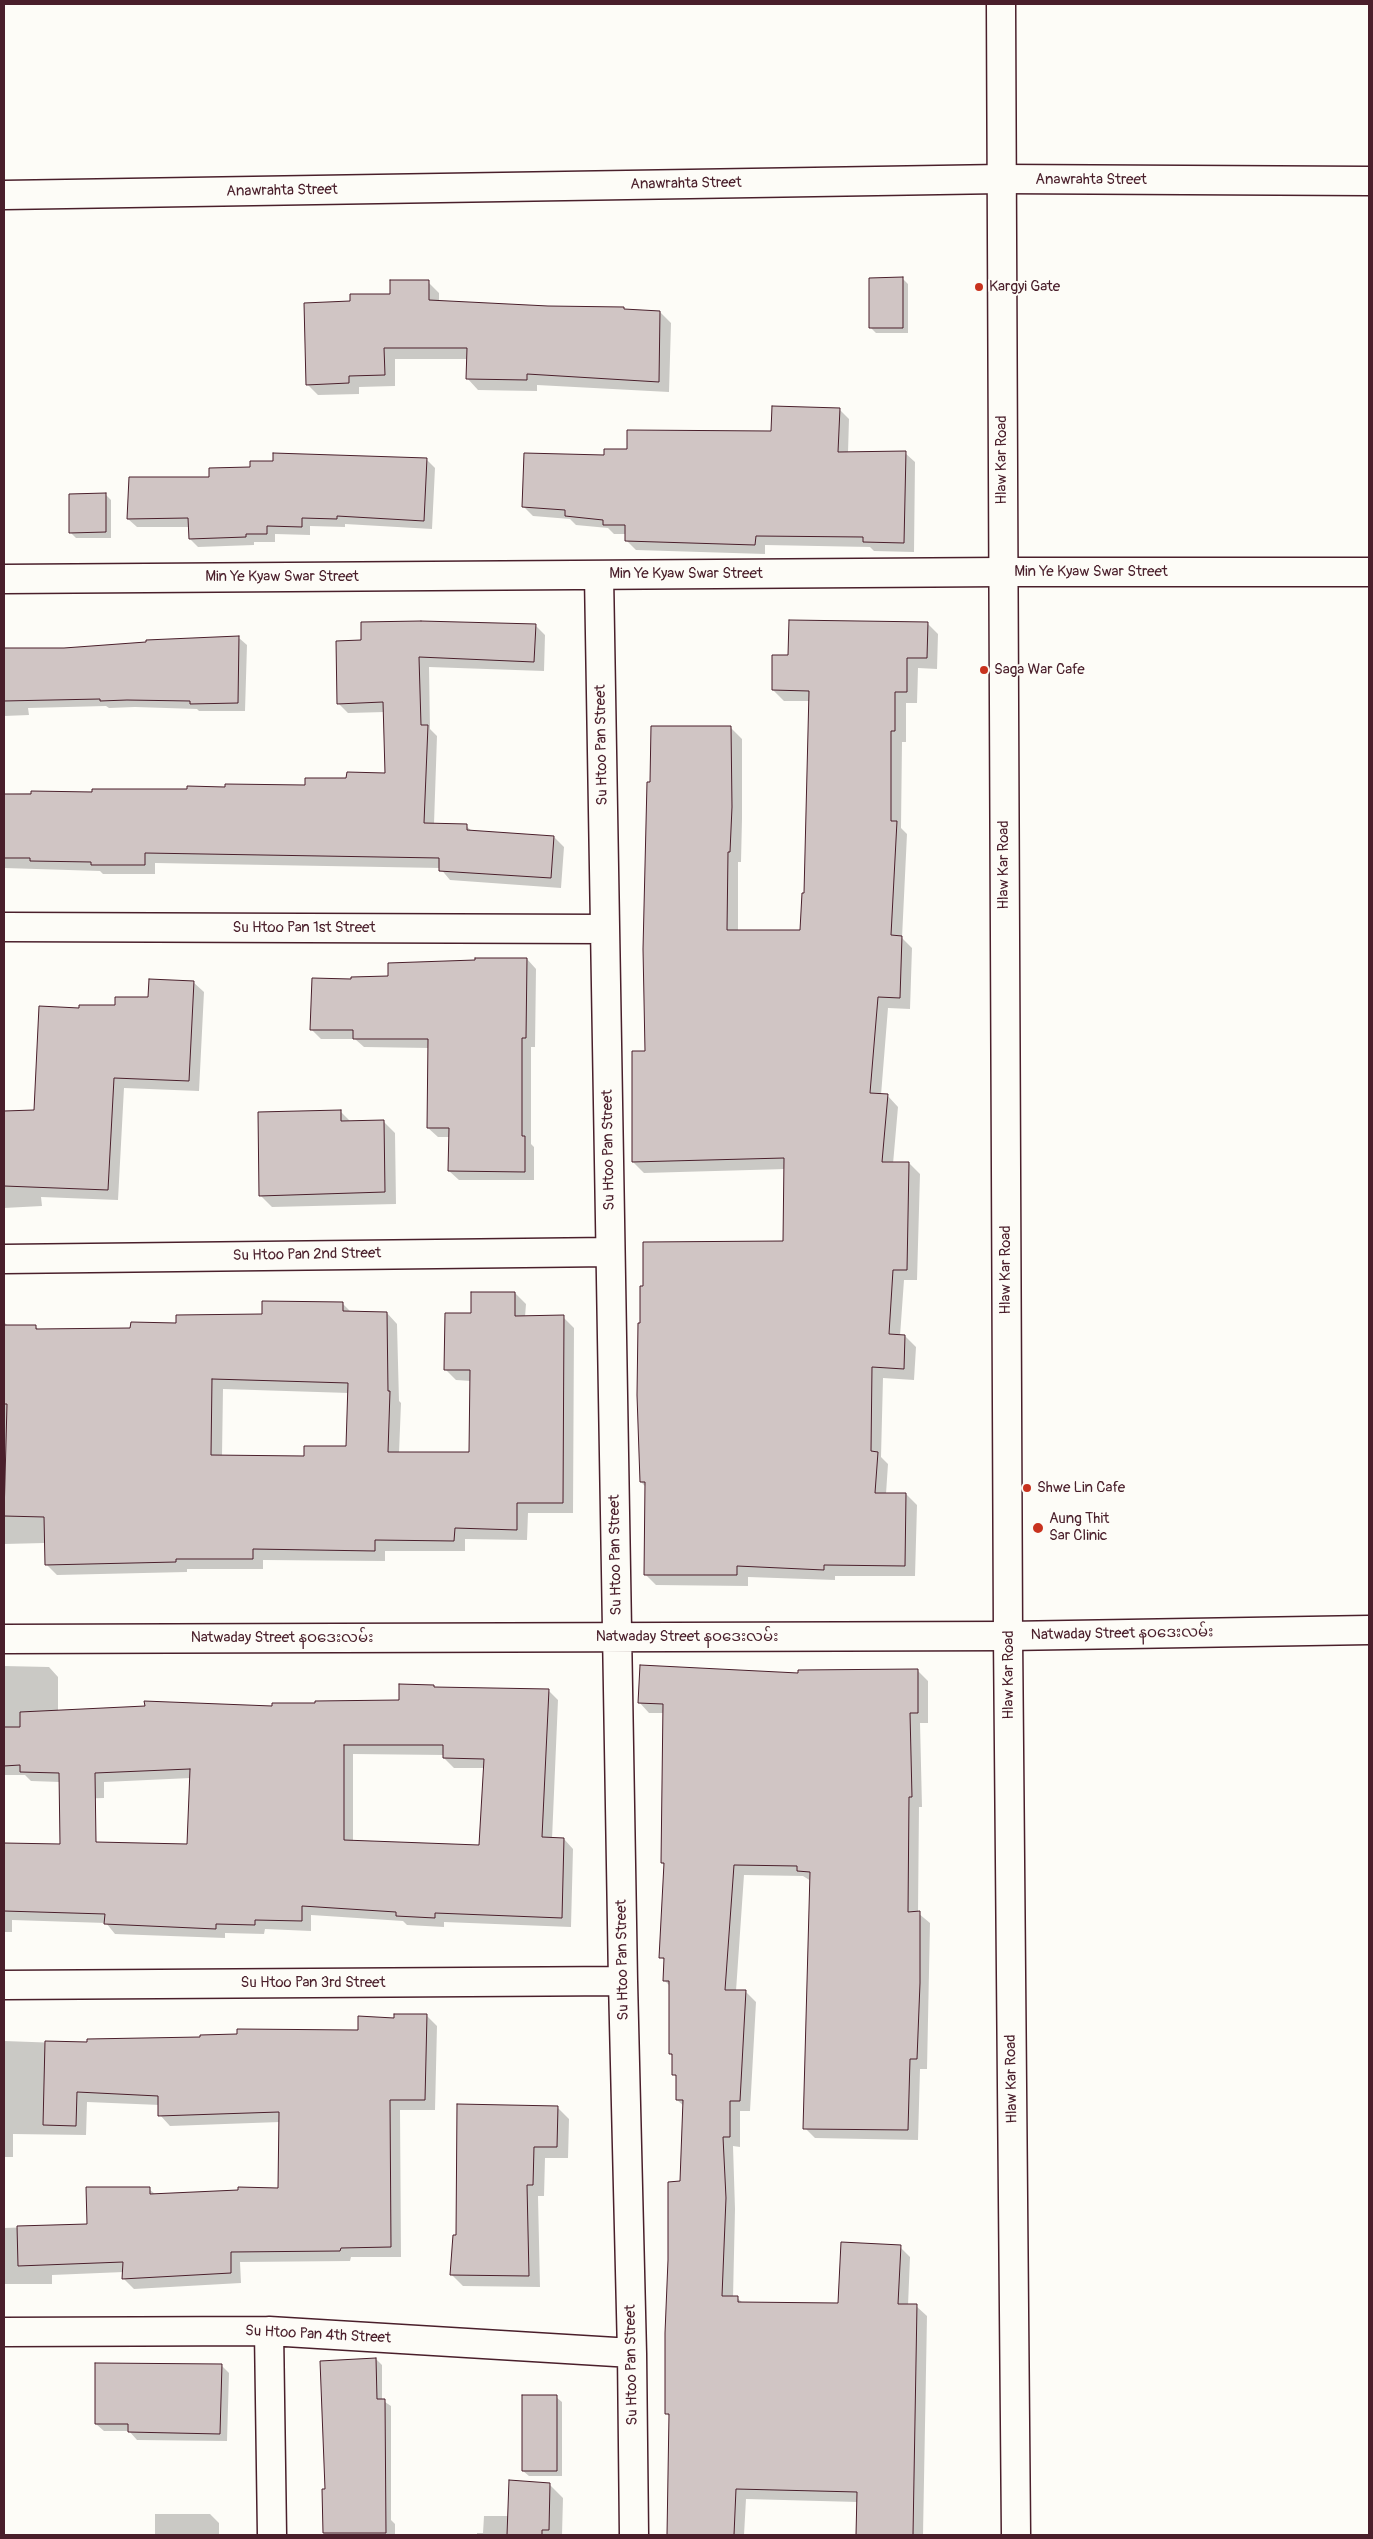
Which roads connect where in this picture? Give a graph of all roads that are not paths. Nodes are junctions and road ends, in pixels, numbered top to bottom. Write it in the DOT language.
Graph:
graph roads {
  1 [pos="1001,4"];
  2 [pos="1001,179"];
  3 [pos="1369,182"];
  4 [pos="4,195"];
  5 [pos="1002,572"];
  6 [pos="1369,572"];
  7 [pos="599,575"];
  8 [pos="4,579"];
  9 [pos="4,928"];
  10 [pos="605,929"];
  11 [pos="610,1252"];
  12 [pos="4,1259"];
  13 [pos="1369,1630"];
  14 [pos="1008,1636"];
  15 [pos="617,1637"];
  16 [pos="4,1639"];
  17 [pos="623,1981"];
  18 [pos="4,1985"];
  19 [pos="269,2330"];
  20 [pos="4,2332"];
  21 [pos="632,2353"];
  22 [pos="272,2535"];
  23 [pos="634,2535"];
  24 [pos="1016,2535"];
  1 -- 2 [label="street, Hlaw Kar Road"];
  2 -- 3 [label="street, Anawrahta Street"];
  2 -- 4 [label="street, Anawrahta Street"];
  2 -- 5 [label="street, Hlaw Kar Road"];
  5 -- 6 [label="street, Min Ye Kyaw Swar Street"];
  5 -- 7 [label="street, Min Ye Kyaw Swar Street"];
  5 -- 14 [label="street, Hlaw Kar Road"];
  7 -- 8 [label="street, Min Ye Kyaw Swar Street"];
  7 -- 10 [label="street, Su Htoo Pan Street"];
  9 -- 10 [label="street, Su Htoo Pan 1st Street"];
  10 -- 11 [label="street, Su Htoo Pan Street"];
  11 -- 12 [label="street, Su Htoo Pan 2nd Street"];
  11 -- 15 [label="street, Su Htoo Pan Street"];
  13 -- 14 [label="street, Natwaday Street နဝဒေးလမ်း"];
  14 -- 15 [label="street, Natwaday Street နဝဒေးလမ်း"];
  14 -- 24 [label="street, Hlaw Kar Road"];
  15 -- 16 [label="street, Natwaday Street နဝဒေးလမ်း"];
  15 -- 17 [label="street, Su Htoo Pan Street"];
  17 -- 18 [label="street, Su Htoo Pan 3rd Street"];
  17 -- 21 [label="street, Su Htoo Pan Street"];
  19 -- 20 [label="street, Su Htoo Pan 4th Street"];
  19 -- 21 [label="street, Su Htoo Pan 4th Street"];
  19 -- 22 [label="street"];
  21 -- 23 [label="street, Su Htoo Pan Street"];
}
